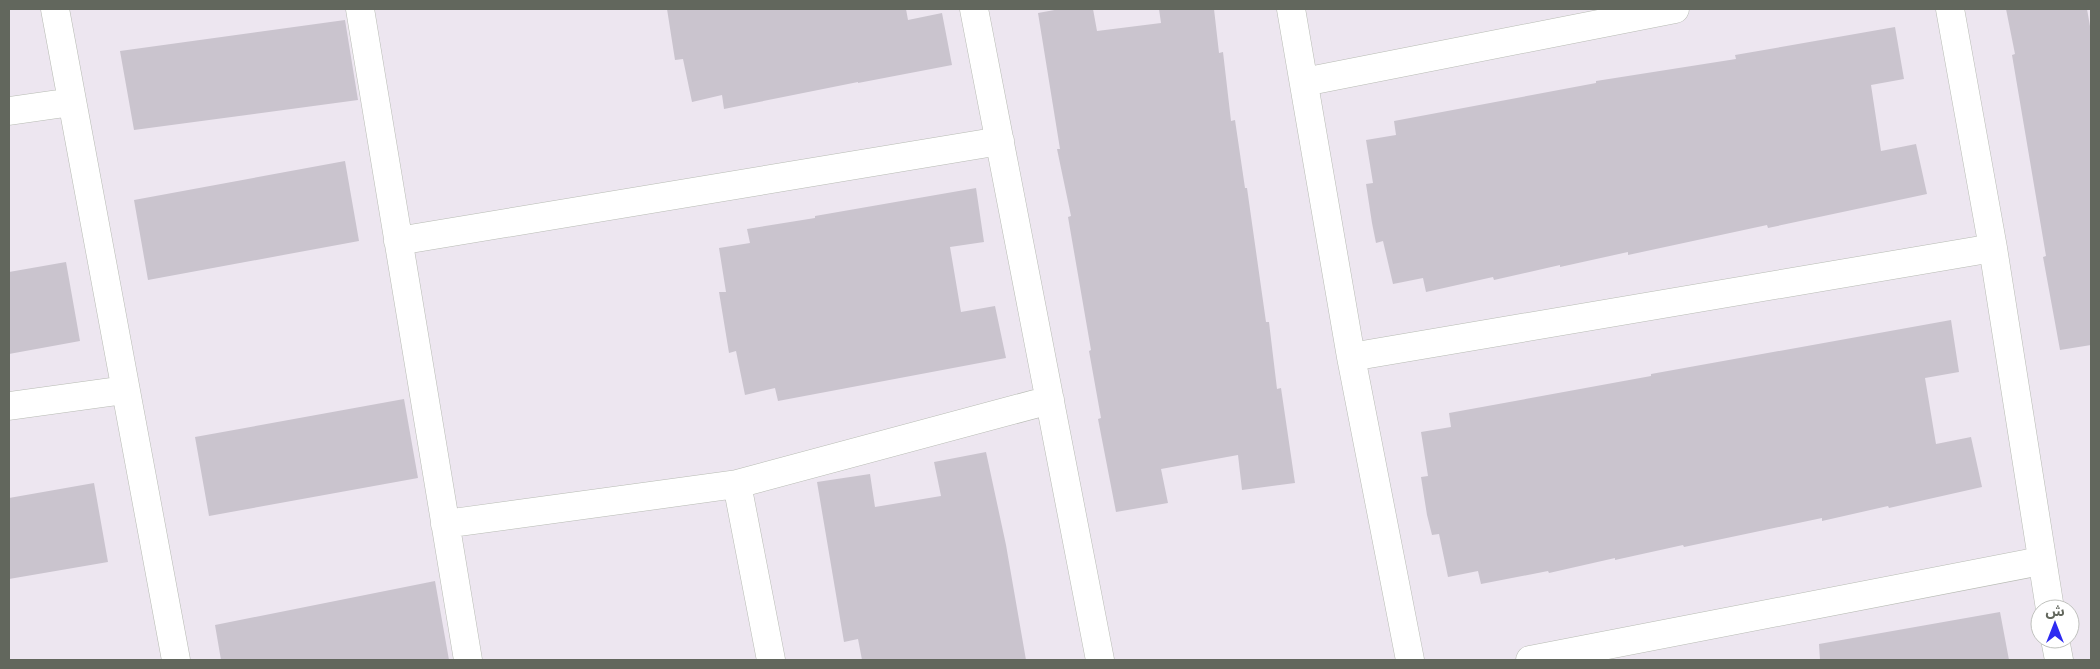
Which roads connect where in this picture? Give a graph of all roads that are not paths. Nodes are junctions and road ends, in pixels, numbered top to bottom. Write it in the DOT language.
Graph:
graph roads {
  1 [pos="55,9"];
  2 [pos="360,9"];
  3 [pos="974,9"];
  4 [pos="1292,9"];
  5 [pos="1675,9"];
  6 [pos="1950,9"];
  7 [pos="1304,82"];
  8 [pos="72,102"];
  9 [pos="9,111"];
  10 [pos="1000,141"];
  11 [pos="398,241"];
  12 [pos="1993,248"];
  13 [pos="1351,357"];
  14 [pos="125,390"];
  15 [pos="1050,400"];
  16 [pos="9,406"];
  17 [pos="737,484"];
  18 [pos="445,524"];
  19 [pos="2041,561"];
  20 [pos="2048,599"];
  21 [pos="176,660"];
  22 [pos="468,660"];
  23 [pos="771,660"];
  24 [pos="1100,660"];
  25 [pos="1410,660"];
  26 [pos="1530,660"];
  1 -- 8 [label="street"];
  2 -- 11 [label="street"];
  3 -- 10 [label="street"];
  4 -- 7 [label="street"];
  5 -- 7 [label="street"];
  6 -- 12 [label="street"];
  7 -- 13 [label="street"];
  8 -- 9 [label="street"];
  8 -- 14 [label="street"];
  10 -- 11 [label="street"];
  10 -- 15 [label="street"];
  11 -- 18 [label="street"];
  12 -- 13 [label="street"];
  12 -- 19 [label="street"];
  13 -- 25 [label="street"];
  14 -- 16 [label="street"];
  14 -- 21 [label="street"];
  15 -- 17 [label="street"];
  15 -- 24 [label="street"];
  17 -- 18 [label="street"];
  17 -- 23 [label="street"];
  18 -- 22 [label="street"];
  19 -- 20 [label="street"];
  19 -- 26 [label="street"];
}
